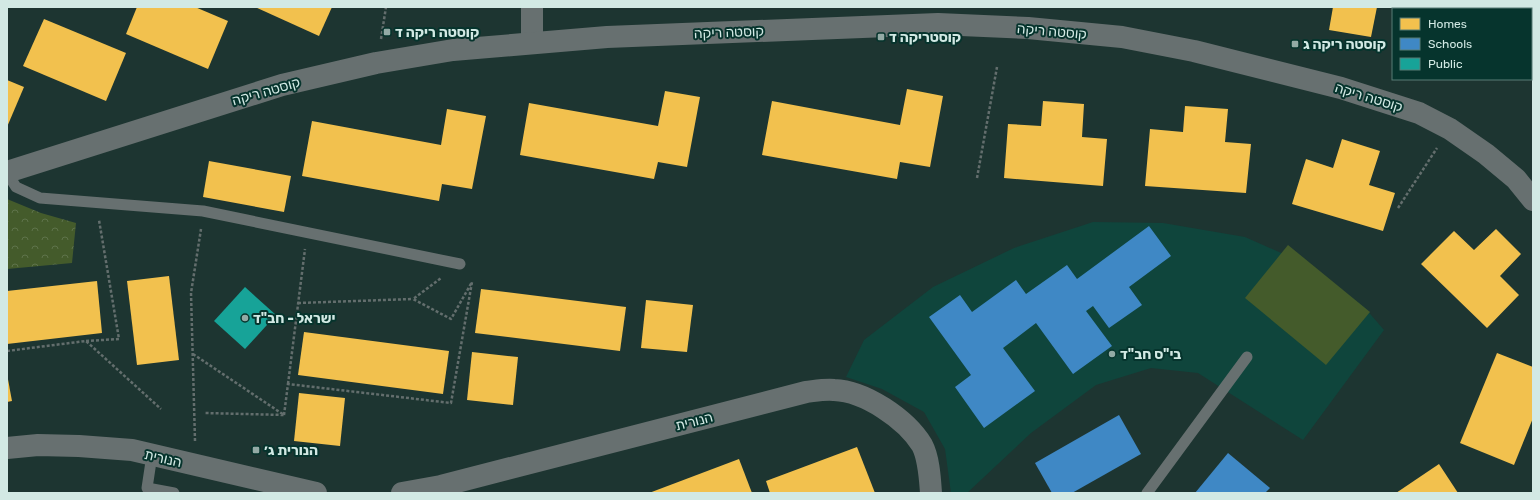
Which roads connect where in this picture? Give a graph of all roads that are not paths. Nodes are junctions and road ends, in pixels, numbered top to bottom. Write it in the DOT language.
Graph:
graph roads {
  1 [pos="532,7"];
  2 [pos="532,43"];
  3 [pos="7,172"];
  4 [pos="1533,200"];
  5 [pos="460,264"];
  6 [pos="1247,358"];
  7 [pos="7,448"];
  8 [pos="152,455"];
  9 [pos="272,488"];
  10 [pos="174,493"];
  11 [pos="316,493"];
  12 [pos="402,493"];
  13 [pos="931,493"];
  14 [pos="1147,493"];
  1 -- 2 [label="street"];
  2 -- 3 [label="street, קוסטה ריקה"];
  2 -- 4 [label="street, קוסטה ריקה"];
  3 -- 5 [label="lane"];
  6 -- 14 [label="lane"];
  7 -- 8 [label="street, הנורית"];
  8 -- 9 [label="street, הנורית"];
  8 -- 10 [label="lane"];
  9 -- 11 [label="street, הנורית"];
  12 -- 13 [label="street, הנורית"];
}
